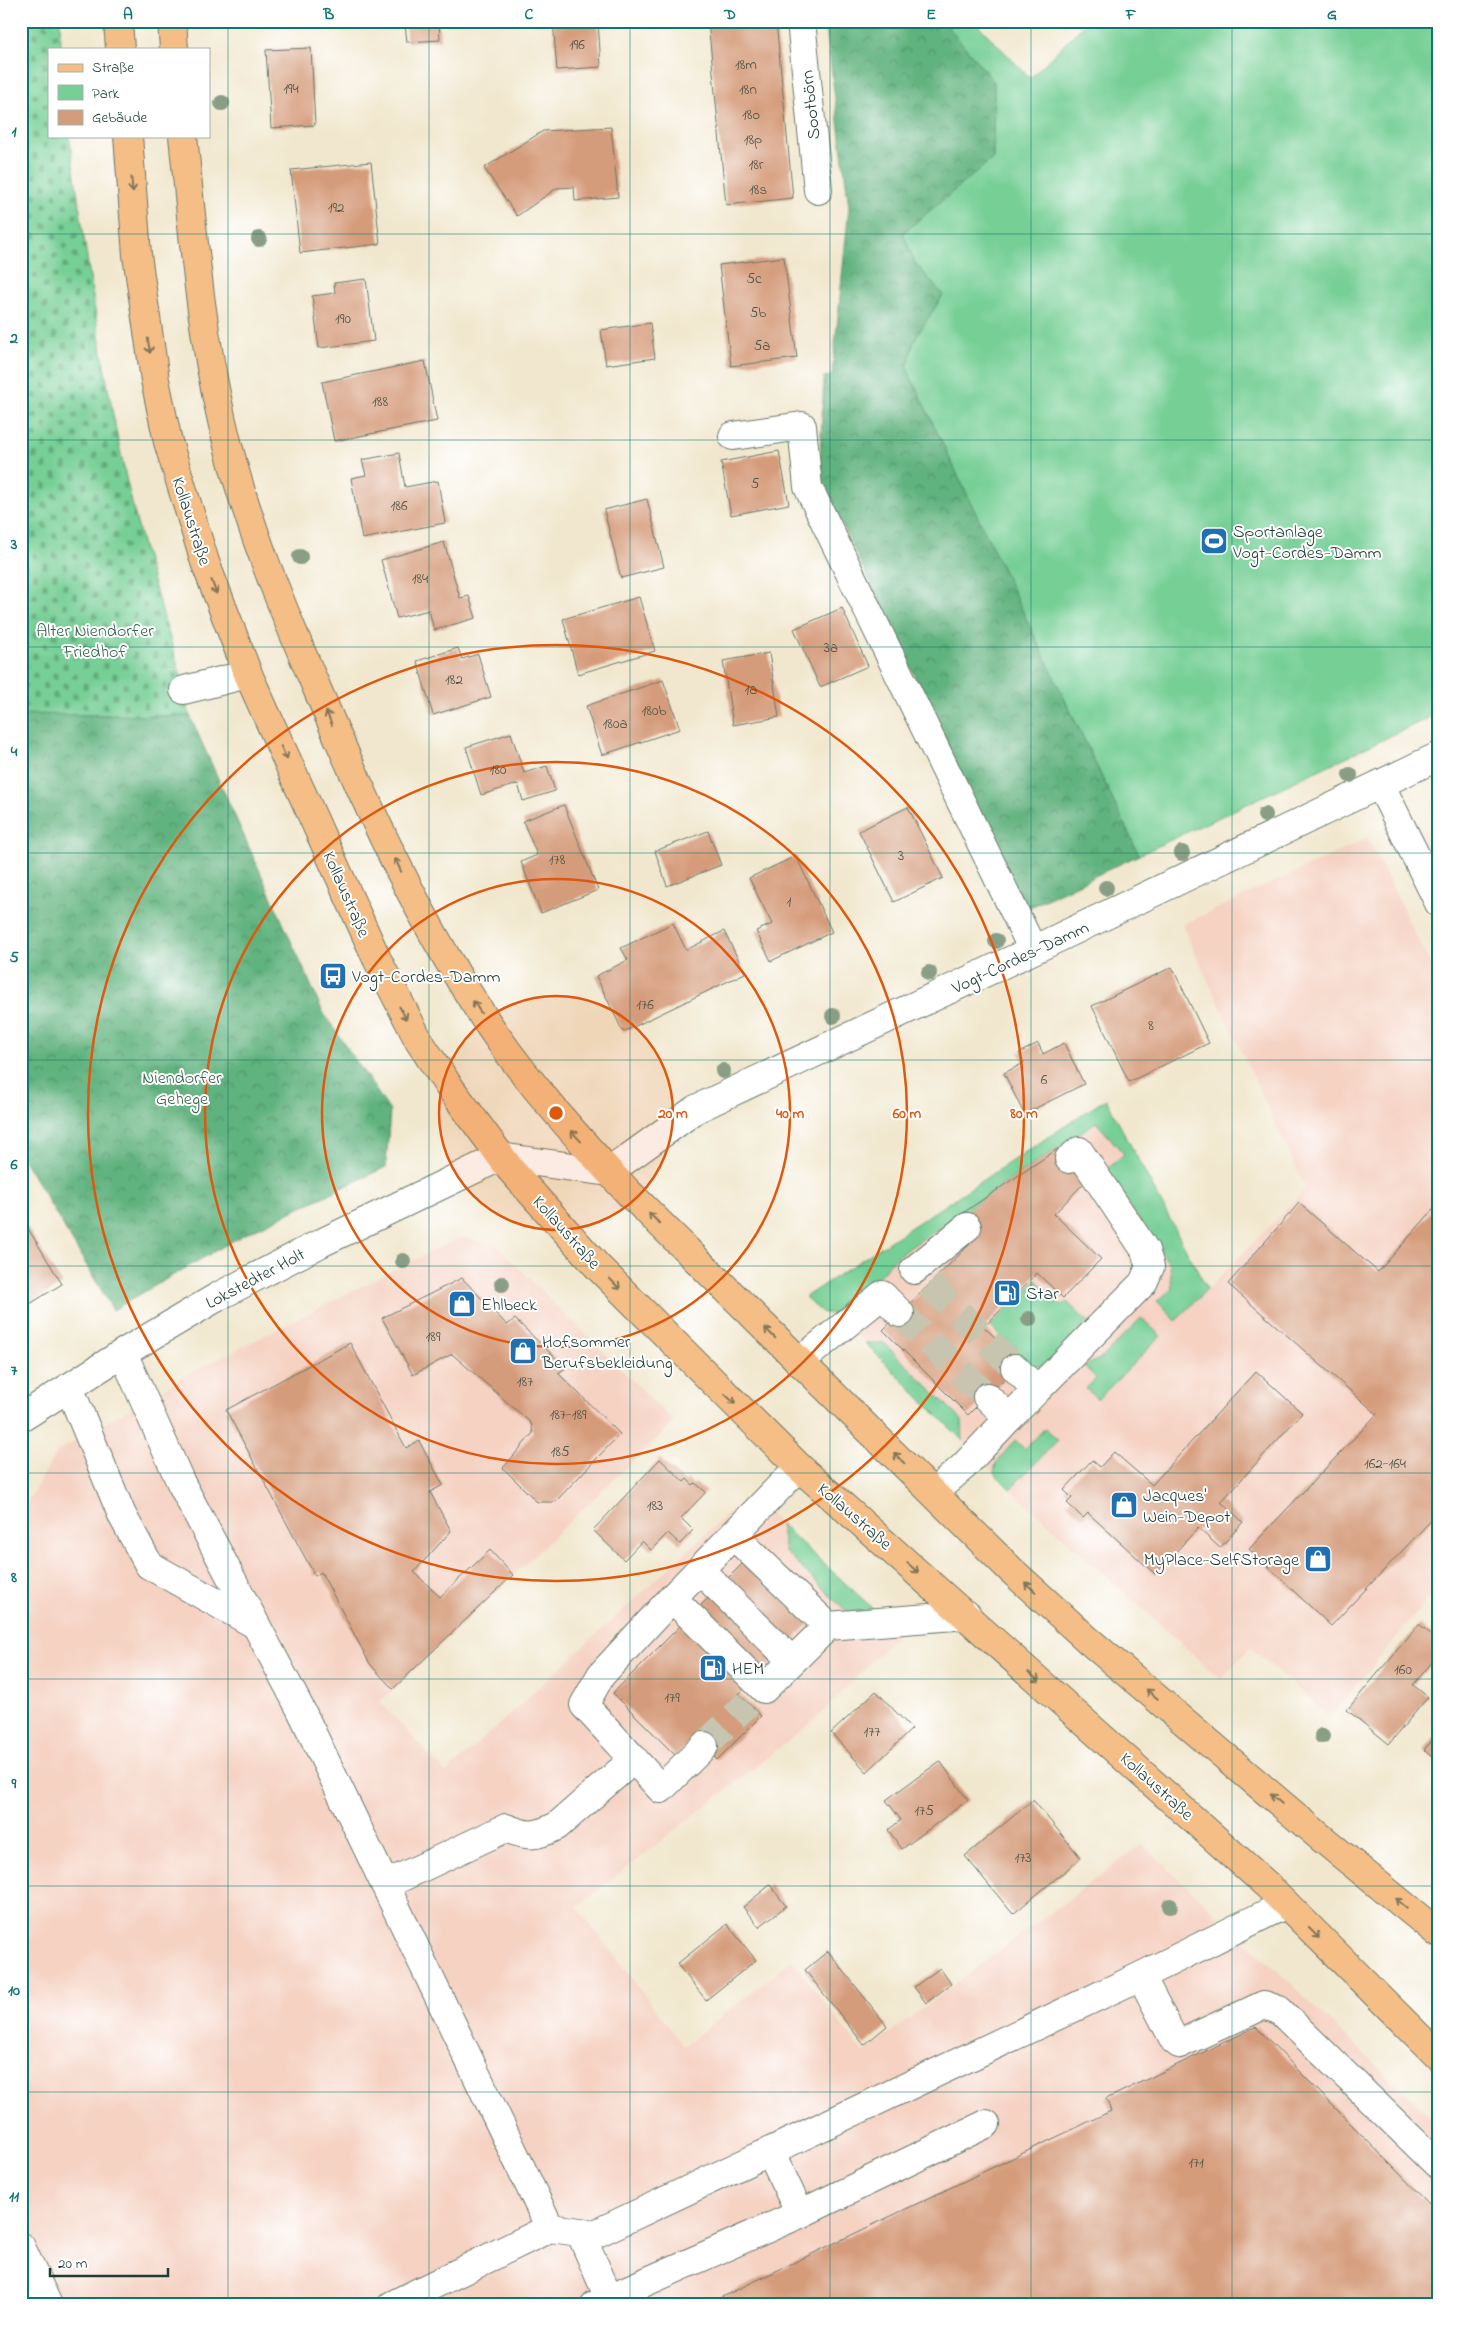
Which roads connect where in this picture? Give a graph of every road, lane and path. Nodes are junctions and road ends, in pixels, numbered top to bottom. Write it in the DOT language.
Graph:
graph roads {
  1 [pos="118,21"];
  2 [pos="172,21"];
  3 [pos="801,21"];
  4 [pos="120,48"];
  5 [pos="174,48"];
  6 [pos="128,138"];
  7 [pos="183,138"];
  8 [pos="818,190"];
  9 [pos="733,436"];
  10 [pos="248,674"];
  11 [pos="184,690"];
  12 [pos="1439,756"];
  13 [pos="1380,784"];
  14 [pos="1439,903"];
  15 [pos="1034,950"];
  16 [pos="500,1157"];
  17 [pos="1069,1159"];
  18 [pos="609,1172"];
  19 [pos="967,1227"];
  20 [pos="123,1352"];
  21 [pos="799,1362"];
  22 [pos="1014,1368"];
  23 [pos="69,1387"];
  24 [pos="1037,1390"];
  25 [pos="987,1397"];
  26 [pos="21,1418"];
  27 [pos="1009,1418"];
  28 [pos="799,1467"];
  29 [pos="934,1492"];
  30 [pos="734,1536"];
  31 [pos="700,1570"];
  32 [pos="672,1598"];
  33 [pos="967,1615"];
  34 [pos="256,1624"];
  35 [pos="828,1626"];
  36 [pos="792,1661"];
  37 [pos="704,1746"];
  38 [pos="634,1759"];
  39 [pos="384,1885"];
  40 [pos="1286,1904"];
  41 [pos="1439,1934"];
  42 [pos="1142,1976"];
  43 [pos="1439,2057"];
  44 [pos="986,2124"];
  45 [pos="770,2151"];
  46 [pos="1439,2166"];
  47 [pos="800,2214"];
  48 [pos="550,2228"];
  49 [pos="580,2232"];
  50 [pos="21,2247"];
  51 [pos="602,2301"];
  52 [pos="48,2305"];
  53 [pos="392,2305"];
  1 -- 4 [label="main road"];
  2 -- 5 [label="main road"];
  3 -- 8 [label="street, Sootbörn"];
  6 -- 10 [label="main road, Kollaustraße, one-way"];
  18 -- 7 [label="main road, one-way"];
  9 -- 15 [label="street"];
  10 -- 11 [label="street"];
  10 -- 16 [label="main road, Kollaustraße, one-way"];
  12 -- 13 [label="street, Vogt-Cordes-Damm"];
  13 -- 14 [label="street"];
  13 -- 15 [label="street, Vogt-Cordes-Damm"];
  15 -- 18 [label="street, Vogt-Cordes-Damm"];
  16 -- 18 [label="street"];
  16 -- 20 [label="street, Lokstedter Holt"];
  16 -- 28 [label="main road, Kollaustraße, one-way"];
  17 -- 24 [label="street"];
  21 -- 18 [label="main road, one-way"];
  19 -- 21 [label="street"];
  20 -- 23 [label="street, Lokstedter Holt"];
  20 -- 34 [label="street"];
  29 -- 21 [label="main road, one-way"];
  22 -- 24 [label="street"];
  23 -- 26 [label="street, Lokstedter Holt"];
  23 -- 34 [label="street"];
  24 -- 27 [label="street"];
  25 -- 27 [label="street"];
  27 -- 29 [label="street"];
  28 -- 30 [label="street"];
  28 -- 33 [label="main road, Kollaustraße, one-way"];
  41 -- 29 [label="main road, one-way"];
  30 -- 31 [label="street"];
  30 -- 35 [label="street"];
  31 -- 32 [label="street"];
  31 -- 36 [label="street"];
  32 -- 36 [label="street"];
  32 -- 38 [label="street"];
  33 -- 35 [label="street"];
  33 -- 40 [label="main road, Kollaustraße, one-way"];
  34 -- 39 [label="street"];
  35 -- 36 [label="street"];
  37 -- 38 [label="street"];
  38 -- 39 [label="street"];
  39 -- 48 [label="street"];
  40 -- 42 [label="street"];
  40 -- 43 [label="main road, Kollaustraße, one-way"];
  42 -- 45 [label="street"];
  42 -- 46 [label="street"];
  44 -- 47 [label="street"];
  45 -- 47 [label="street"];
  45 -- 49 [label="street"];
  47 -- 51 [label="street"];
  48 -- 49 [label="street"];
  48 -- 53 [label="street"];
  49 -- 51 [label="street"];
  50 -- 52 [label="street"];
}
